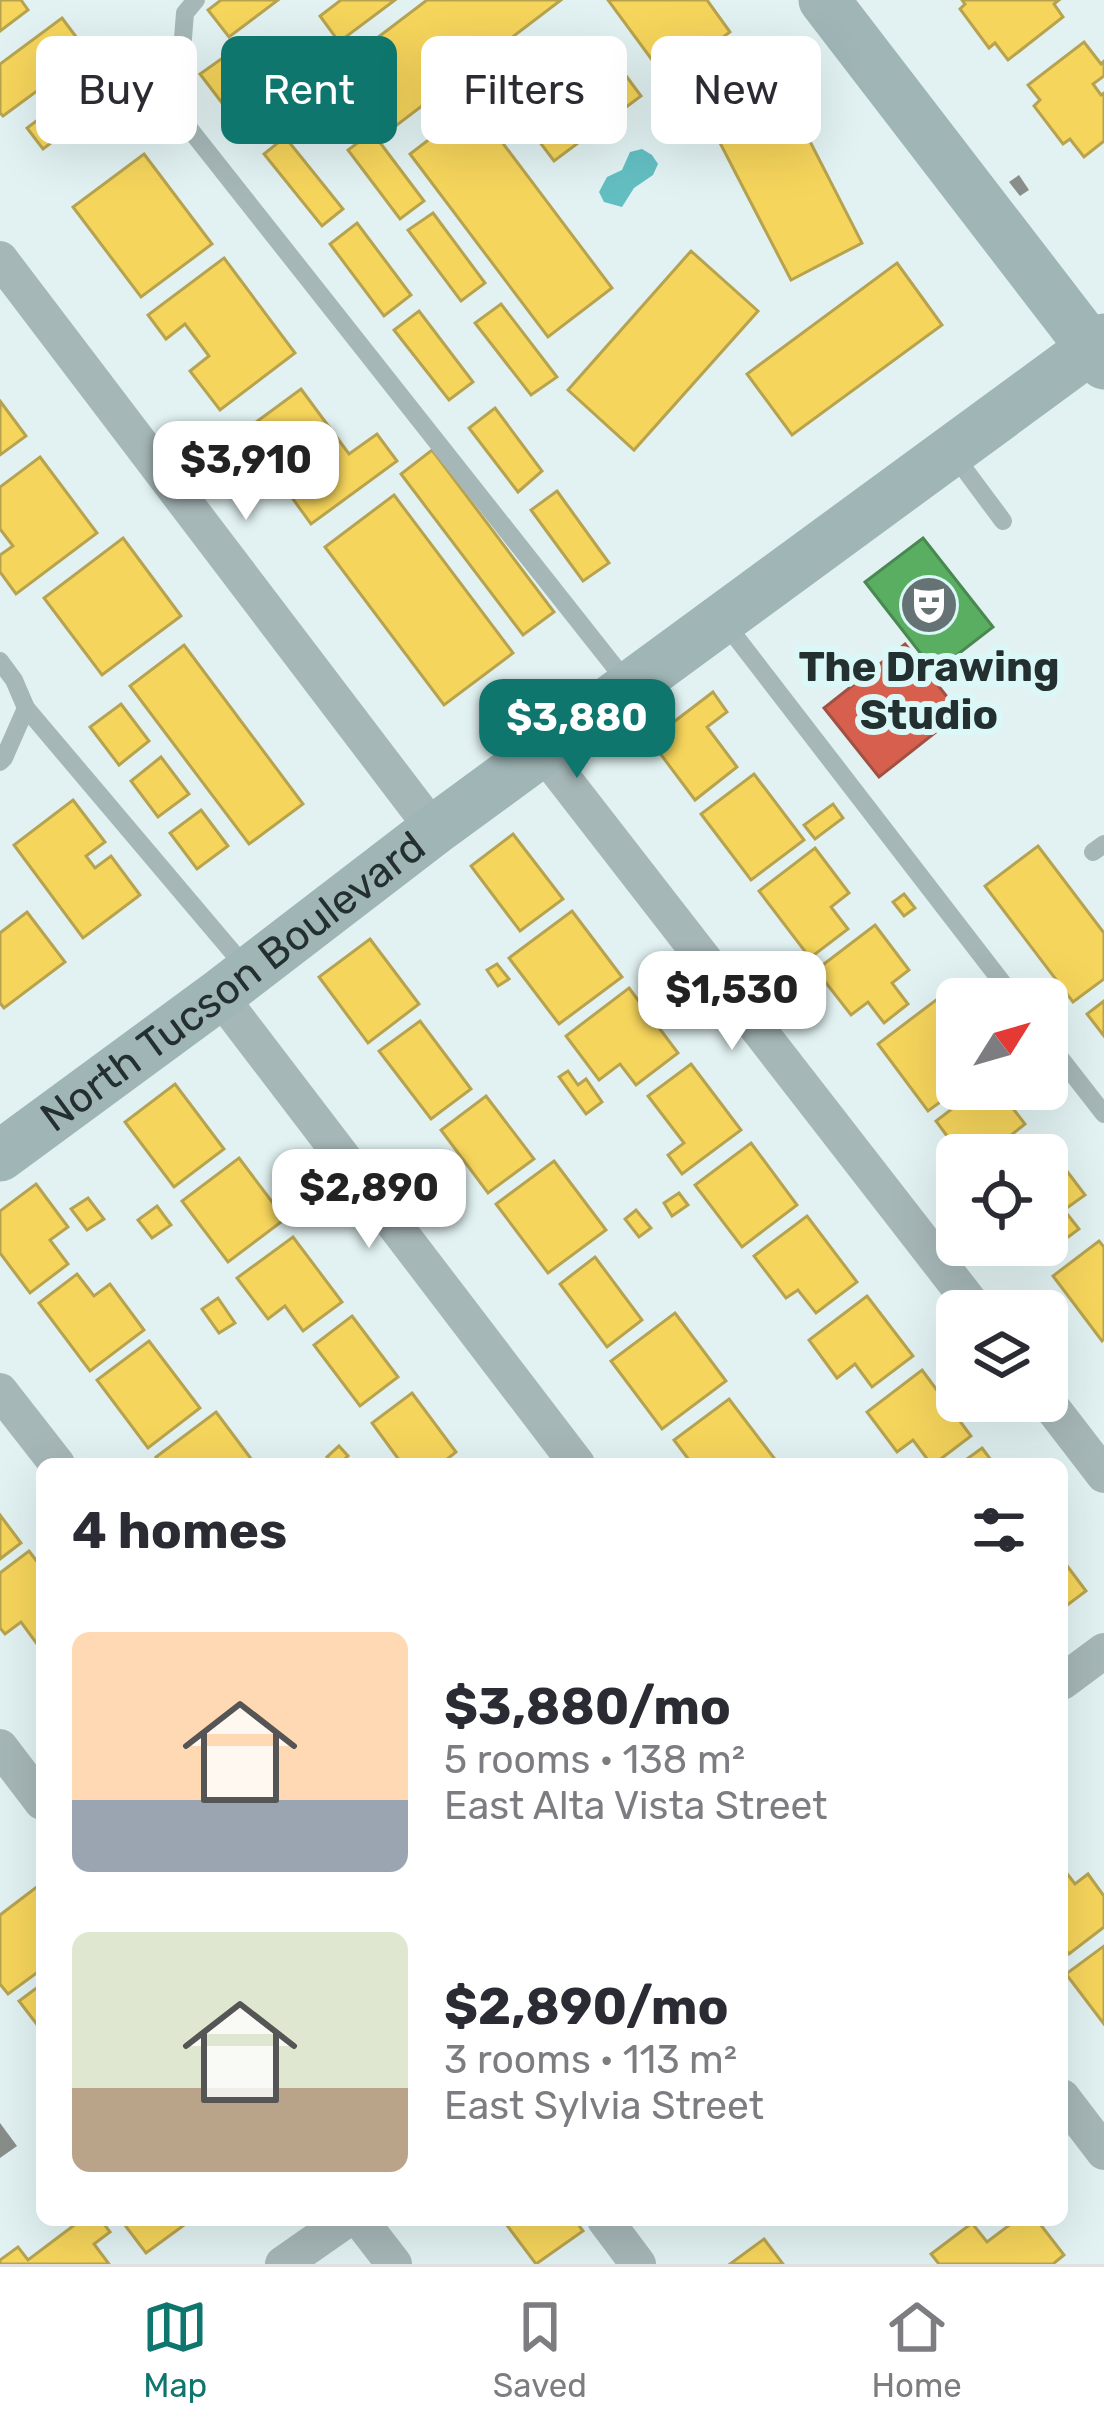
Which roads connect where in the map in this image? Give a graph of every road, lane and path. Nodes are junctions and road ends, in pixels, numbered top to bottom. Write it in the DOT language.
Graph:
graph roads {
  1 [pos="196,0"];
  2 [pos="824,0"];
  3 [pos="0,259"];
  4 [pos="1100,351"];
  5 [pos="951,452"];
  6 [pos="1003,521"];
  7 [pos="723,620"];
  8 [pos="0,661"];
  9 [pos="631,688"];
  10 [pos="26,708"];
  11 [pos="543,752"];
  12 [pos="0,762"];
  13 [pos="434,830"];
  14 [pos="999,978"];
  15 [pos="234,983"];
  16 [pos="1068,1067"];
  17 [pos="1104,1114"];
  18 [pos="0,1156"];
  19 [pos="961,1290"];
  20 [pos="0,1391"];
  21 [pos="1063,1422"];
  22 [pos="51,1458"];
  23 [pos="573,1458"];
  24 [pos="1104,1474"];
  25 [pos="1104,1651"];
  26 [pos="1068,1678"];
  27 [pos="0,1747"];
  28 [pos="36,1794"];
  29 [pos="1068,2105"];
  30 [pos="1104,2152"];
  31 [pos="337,2226"];
  32 [pos="365,2226"];
  33 [pos="610,2226"];
  34 [pos="283,2264"];
  35 [pos="394,2264"];
  36 [pos="638,2264"];
  1 -- 9 [label="lane"];
  2 -- 4 [label="main road"];
  3 -- 13 [label="street"];
  4 -- 5 [label="main road, North Tucson Boulevard"];
  5 -- 6 [label="lane"];
  5 -- 7 [label="main road, North Tucson Boulevard"];
  7 -- 9 [label="main road, North Tucson Boulevard"];
  7 -- 14 [label="lane"];
  8 -- 10 [label="lane"];
  9 -- 11 [label="main road, North Tucson Boulevard"];
  10 -- 12 [label="lane"];
  10 -- 15 [label="lane"];
  11 -- 13 [label="main road, North Tucson Boulevard"];
  11 -- 19 [label="street"];
  13 -- 15 [label="main road, North Tucson Boulevard"];
  15 -- 18 [label="main road, North Tucson Boulevard"];
  15 -- 23 [label="street"];
  16 -- 17 [label="lane"];
  20 -- 22 [label="street"];
  21 -- 24 [label="street"];
  25 -- 26 [label="street"];
  27 -- 28 [label="street"];
  29 -- 30 [label="street"];
  31 -- 34 [label="street"];
  32 -- 35 [label="street"];
  33 -- 36 [label="street"];
}
